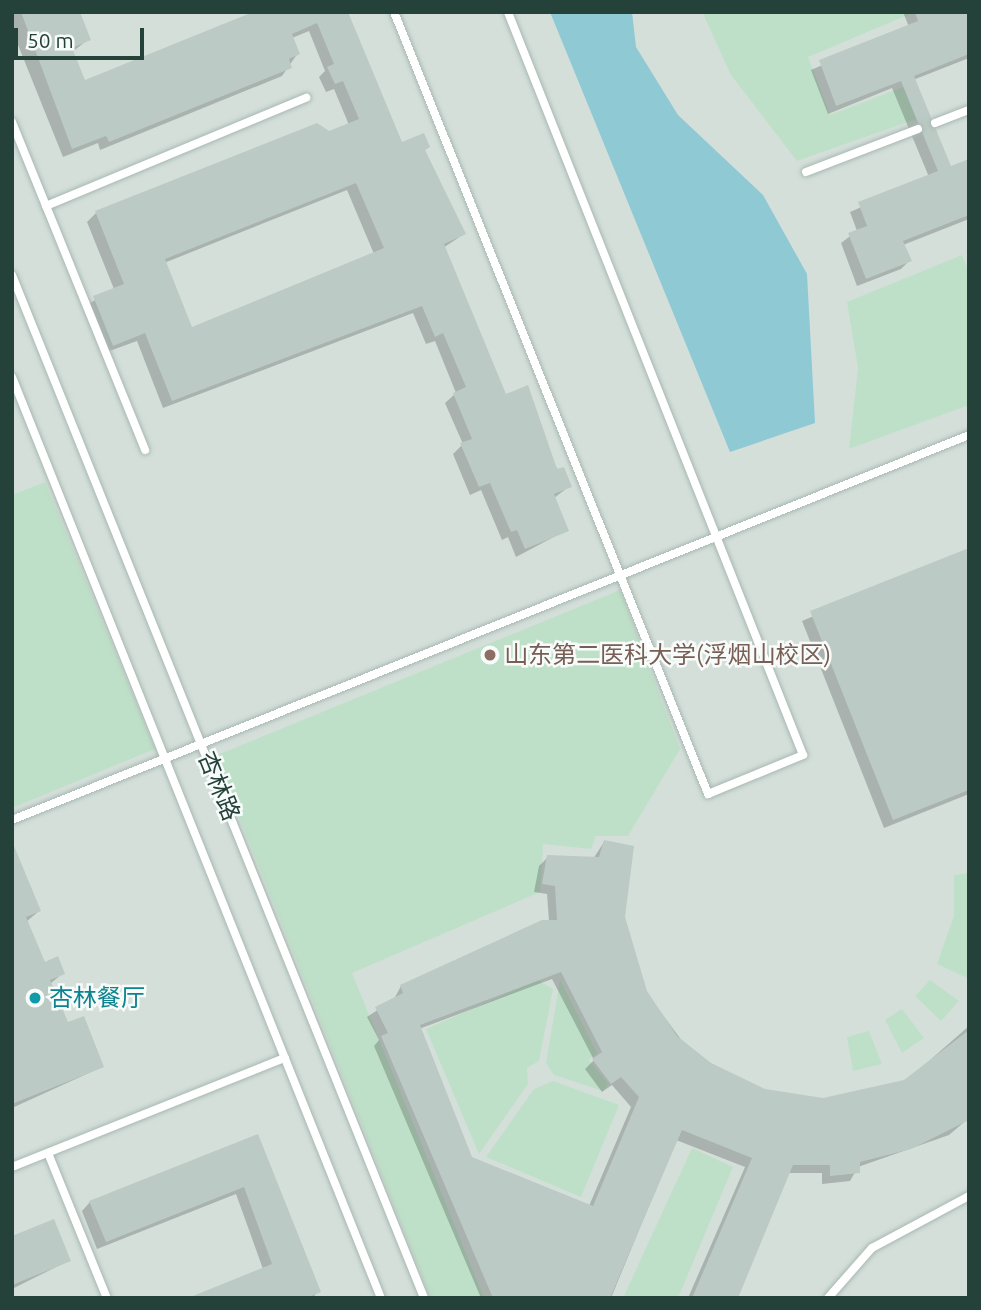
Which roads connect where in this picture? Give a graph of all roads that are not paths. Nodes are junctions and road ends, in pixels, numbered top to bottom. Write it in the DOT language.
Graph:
graph roads {
  1 [pos="394,12"];
  2 [pos="508,12"];
  3 [pos="306,98"];
  4 [pos="969,110"];
  5 [pos="12,122"];
  6 [pos="935,122"];
  7 [pos="918,129"];
  8 [pos="806,172"];
  9 [pos="47,206"];
  10 [pos="12,275"];
  11 [pos="12,377"];
  12 [pos="969,435"];
  13 [pos="145,450"];
  14 [pos="719,535"];
  15 [pos="624,573"];
  16 [pos="202,743"];
  17 [pos="165,758"];
  18 [pos="12,820"];
  19 [pos="285,1058"];
  20 [pos="48,1153"];
  21 [pos="12,1167"];
  22 [pos="969,1196"];
  23 [pos="107,1298"];
  24 [pos="381,1298"];
  25 [pos="424,1298"];
  26 [pos="828,1298"];
  1 -- 15 [label="lane"];
  2 -- 14 [label="lane"];
  3 -- 9 [label="lane"];
  4 -- 6 [label="lane"];
  5 -- 9 [label="lane"];
  7 -- 8 [label="lane"];
  9 -- 13 [label="lane"];
  10 -- 16 [label="lane, 杏林路"];
  11 -- 17 [label="lane, 杏林路"];
  12 -- 14 [label="lane"];
  14 -- 15 [label="lane"];
  14 -- 15 [label="lane"];
  15 -- 16 [label="lane"];
  16 -- 17 [label="lane"];
  16 -- 25 [label="lane, 杏林路"];
  17 -- 18 [label="lane"];
  17 -- 19 [label="lane, 杏林路"];
  19 -- 20 [label="lane"];
  19 -- 24 [label="lane, 杏林路"];
  20 -- 21 [label="lane"];
  20 -- 23 [label="lane"];
  22 -- 26 [label="lane"];
}
